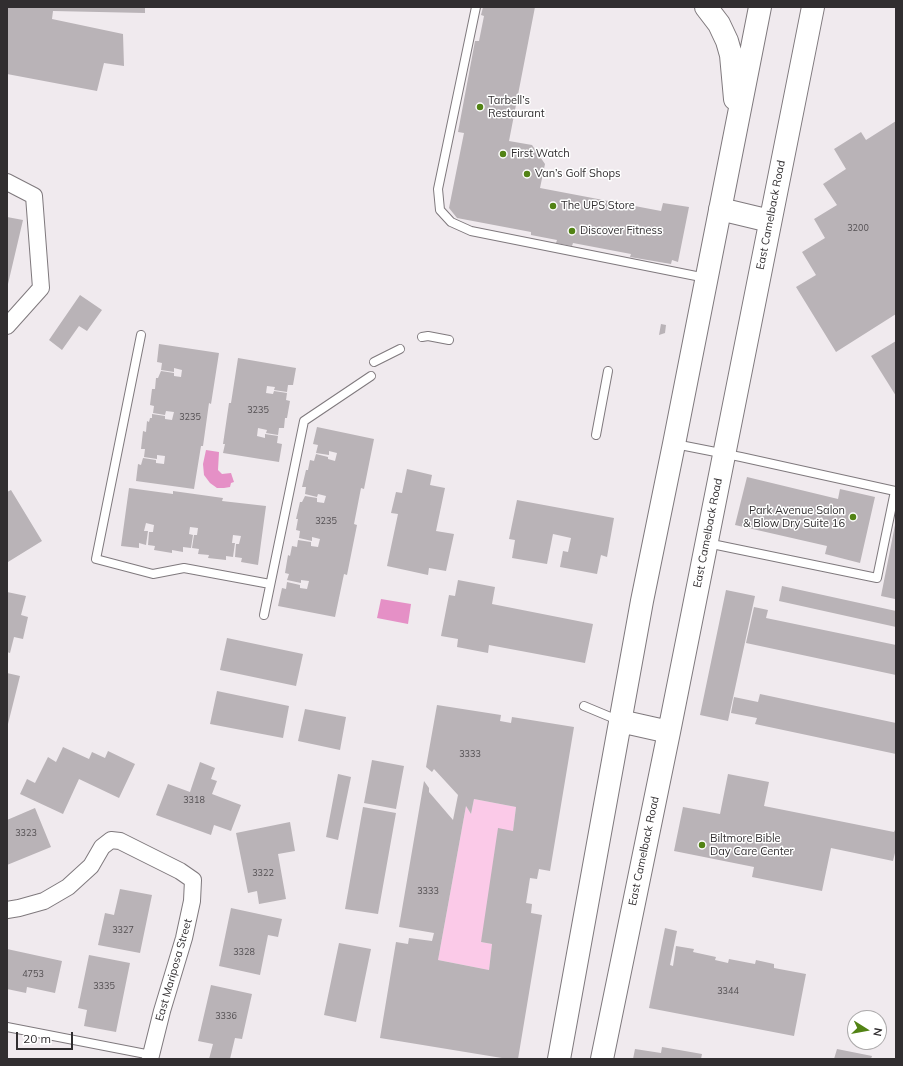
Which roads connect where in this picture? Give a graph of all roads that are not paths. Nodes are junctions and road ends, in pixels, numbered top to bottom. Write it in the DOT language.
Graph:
graph roads {
  1 [pos="476,7"];
  2 [pos="706,7"];
  3 [pos="760,7"];
  4 [pos="813,7"];
  5 [pos="738,123"];
  6 [pos="7,182"];
  7 [pos="720,209"];
  8 [pos="770,221"];
  9 [pos="707,278"];
  10 [pos="7,326"];
  11 [pos="141,336"];
  12 [pos="422,337"];
  13 [pos="449,340"];
  14 [pos="400,349"];
  15 [pos="374,362"];
  16 [pos="608,371"];
  17 [pos="371,376"];
  18 [pos="596,435"];
  19 [pos="674,444"];
  20 [pos="724,453"];
  21 [pos="706,543"];
  22 [pos="270,584"];
  23 [pos="264,615"];
  24 [pos="584,706"];
  25 [pos="620,721"];
  26 [pos="669,732"];
  27 [pos="7,910"];
  28 [pos="7,1027"];
  29 [pos="151,1057"];
  30 [pos="559,1059"];
  31 [pos="602,1059"];
  1 -- 9 [label="lane"];
  2 -- 5 [label="main road"];
  3 -- 5 [label="main road"];
  4 -- 8 [label="main road, East Camelback Road"];
  5 -- 7 [label="main road"];
  6 -- 10 [label="street"];
  7 -- 8 [label="main road"];
  7 -- 9 [label="main road"];
  8 -- 20 [label="main road, East Camelback Road"];
  9 -- 19 [label="main road"];
  11 -- 22 [label="lane"];
  12 -- 13 [label="lane"];
  14 -- 15 [label="lane"];
  16 -- 18 [label="lane"];
  17 -- 22 [label="lane"];
  19 -- 20 [label="lane"];
  19 -- 25 [label="main road"];
  20 -- 21 [label="main road, East Camelback Road"];
  20 -- 21 [label="lane"];
  21 -- 26 [label="main road, East Camelback Road"];
  22 -- 23 [label="lane"];
  24 -- 25 [label="lane"];
  25 -- 26 [label="main road"];
  25 -- 30 [label="main road"];
  26 -- 31 [label="main road, East Camelback Road"];
  27 -- 29 [label="street, East Mariposa Street"];
  28 -- 29 [label="lane"];
}
